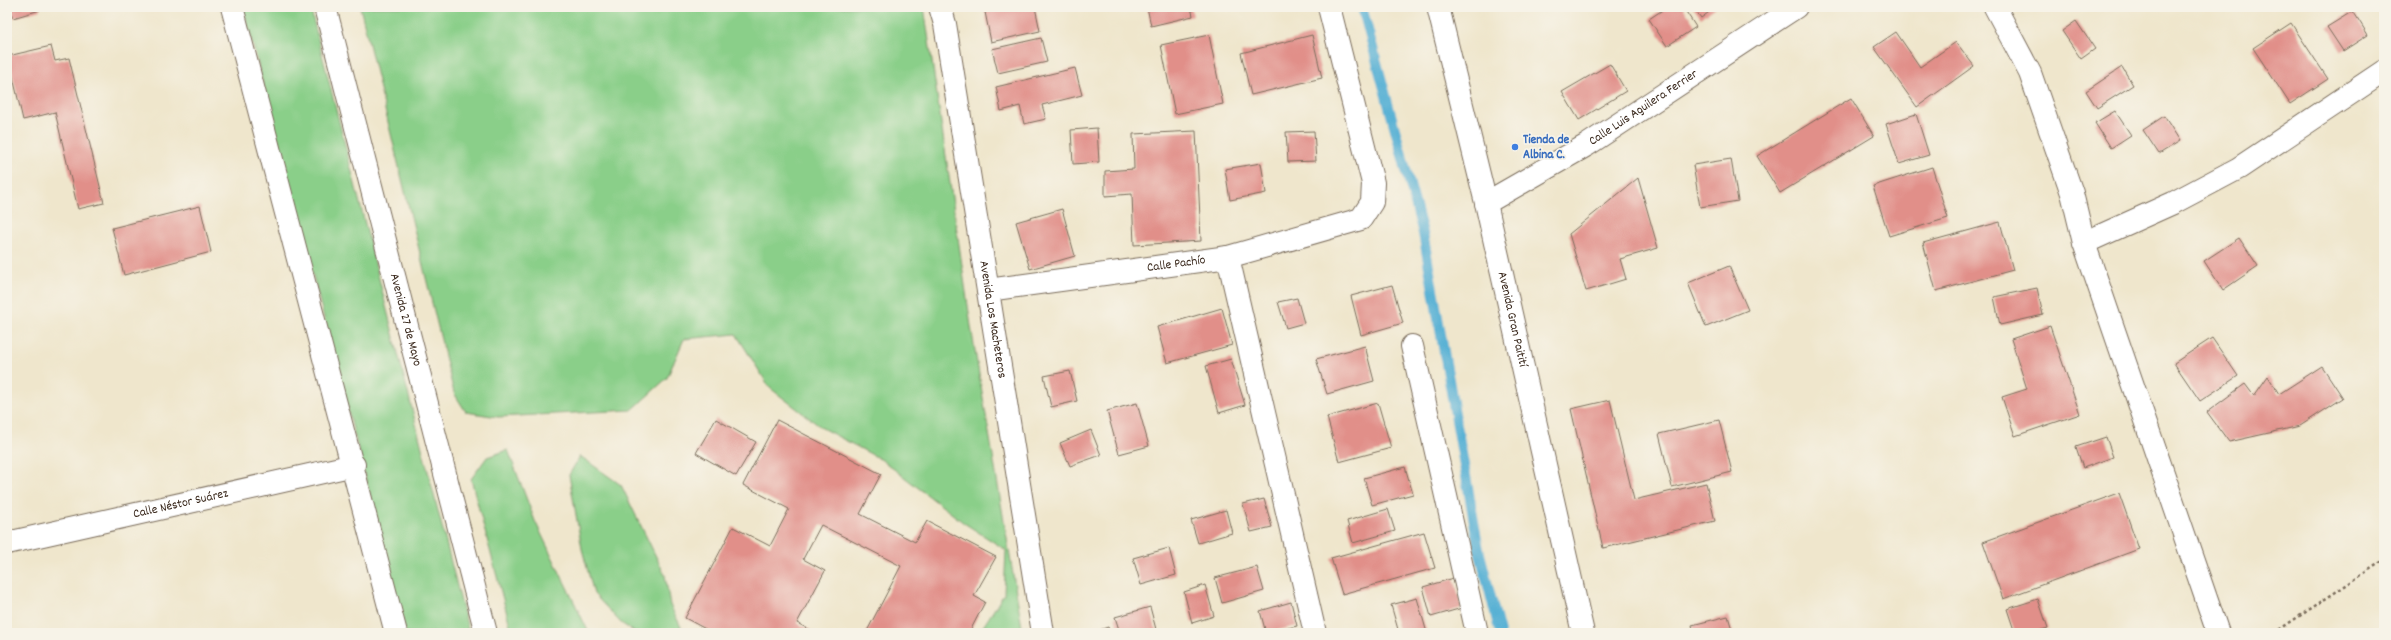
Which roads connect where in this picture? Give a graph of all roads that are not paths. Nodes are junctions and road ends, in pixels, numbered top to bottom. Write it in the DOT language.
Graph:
graph roads {
  1 [pos="232,7"];
  2 [pos="325,7"];
  3 [pos="940,7"];
  4 [pos="1329,7"];
  5 [pos="1438,7"];
  6 [pos="1796,7"];
  7 [pos="1995,7"];
  8 [pos="2384,71"];
  9 [pos="1486,203"];
  10 [pos="2084,243"];
  11 [pos="1228,257"];
  12 [pos="988,290"];
  13 [pos="1412,346"];
  14 [pos="351,455"];
  15 [pos="7,543"];
  16 [pos="396,633"];
  17 [pos="486,633"];
  18 [pos="1043,633"];
  19 [pos="1315,633"];
  20 [pos="1477,633"];
  21 [pos="1583,633"];
  22 [pos="2218,633"];
  1 -- 14 [label="street"];
  2 -- 17 [label="street, Avenida 27 de Mayo"];
  3 -- 12 [label="street, Avenida Los Macheteros"];
  4 -- 11 [label="street, Calle Pachío"];
  5 -- 9 [label="street, Avenida Gran Paitití"];
  6 -- 9 [label="street, Calle Luis Aguilera Ferrier"];
  7 -- 10 [label="street"];
  8 -- 10 [label="street"];
  9 -- 21 [label="street, Avenida Gran Paitití"];
  10 -- 22 [label="street"];
  11 -- 12 [label="street, Calle Pachío"];
  11 -- 19 [label="street"];
  12 -- 18 [label="street, Avenida Los Macheteros"];
  13 -- 20 [label="street"];
  14 -- 15 [label="street, Calle Néstor Suárez"];
  14 -- 16 [label="street"];
}
